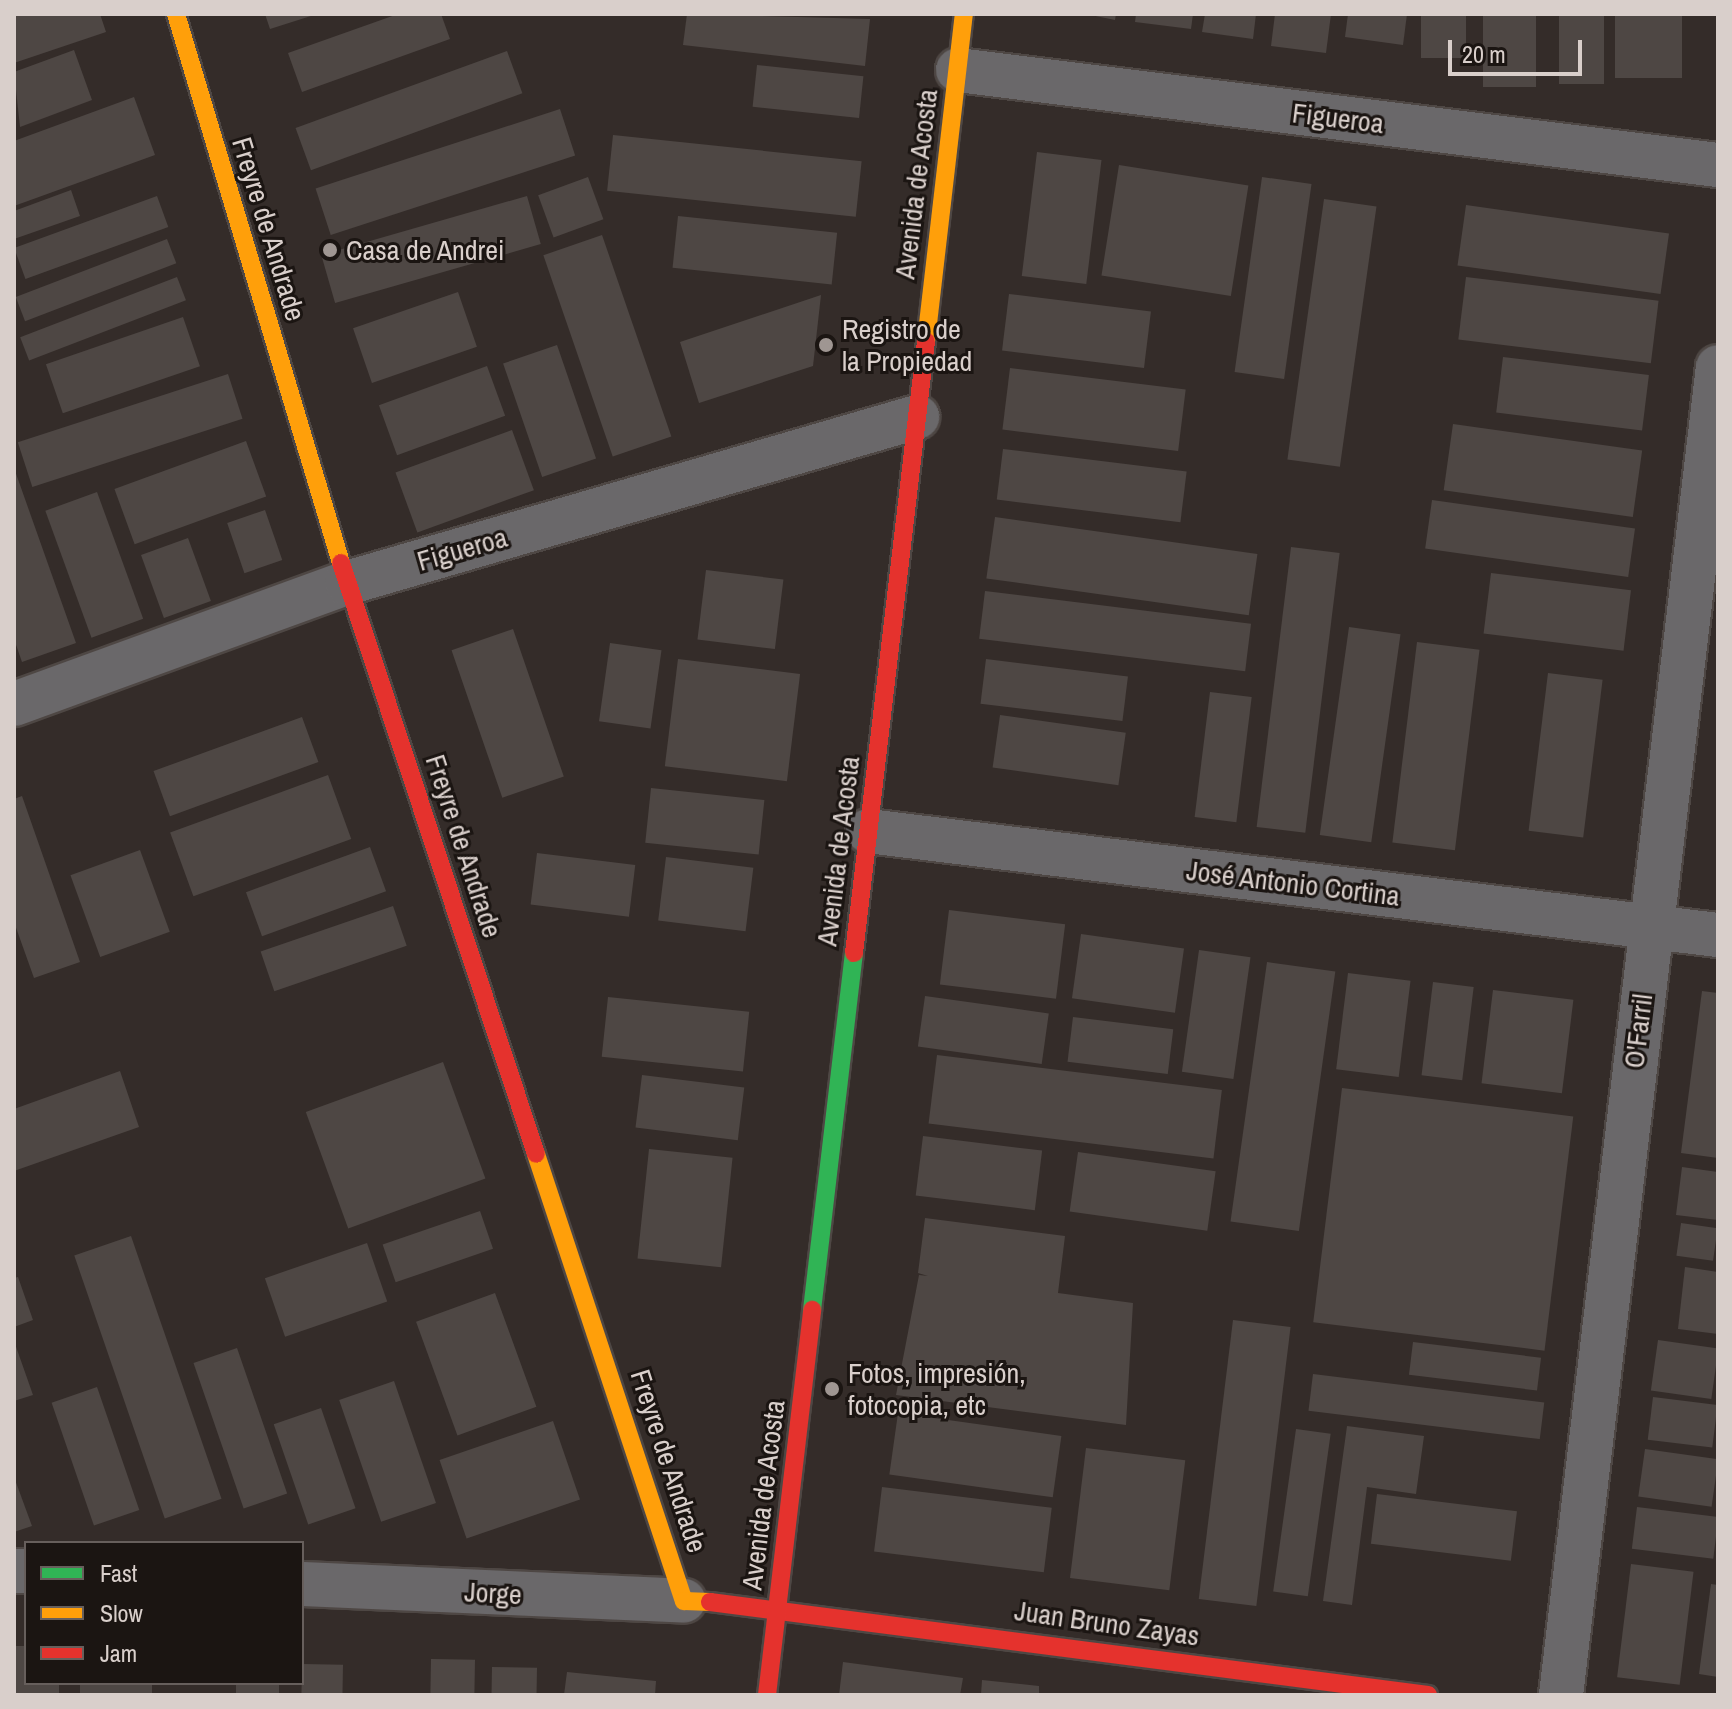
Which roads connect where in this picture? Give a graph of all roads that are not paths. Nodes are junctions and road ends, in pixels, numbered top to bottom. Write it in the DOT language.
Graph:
graph roads {
  1 [pos="176,14"];
  2 [pos="964,14"];
  3 [pos="958,70"];
  4 [pos="1718,165"];
  5 [pos="1718,367"];
  6 [pos="917,417"];
  7 [pos="347,583"];
  8 [pos="14,704"];
  9 [pos="868,831"];
  10 [pos="1650,926"];
  11 [pos="1718,935"];
  12 [pos="304,1584"];
  13 [pos="684,1601"];
  14 [pos="778,1606"];
  15 [pos="767,1695"];
  16 [pos="1428,1695"];
  17 [pos="1561,1695"];
  1 -- 7 [label="street, Freyre de Andrade"];
  2 -- 3 [label="street, Avenida de Acosta"];
  3 -- 4 [label="street, Figueroa"];
  3 -- 6 [label="street, Avenida de Acosta"];
  5 -- 10 [label="street, O'Farril"];
  6 -- 7 [label="street, Figueroa"];
  6 -- 9 [label="street, Avenida de Acosta"];
  7 -- 8 [label="street, Figueroa"];
  7 -- 13 [label="street, Freyre de Andrade"];
  9 -- 10 [label="street, José Antonio Cortina"];
  9 -- 14 [label="street, Avenida de Acosta"];
  10 -- 11 [label="street, José Antonio Cortina"];
  10 -- 17 [label="street, O'Farril"];
  12 -- 13 [label="street, Jorge"];
  13 -- 14 [label="street"];
  14 -- 15 [label="street, Avenida de Acosta"];
  14 -- 16 [label="street, Juan Bruno Zayas"];
}
